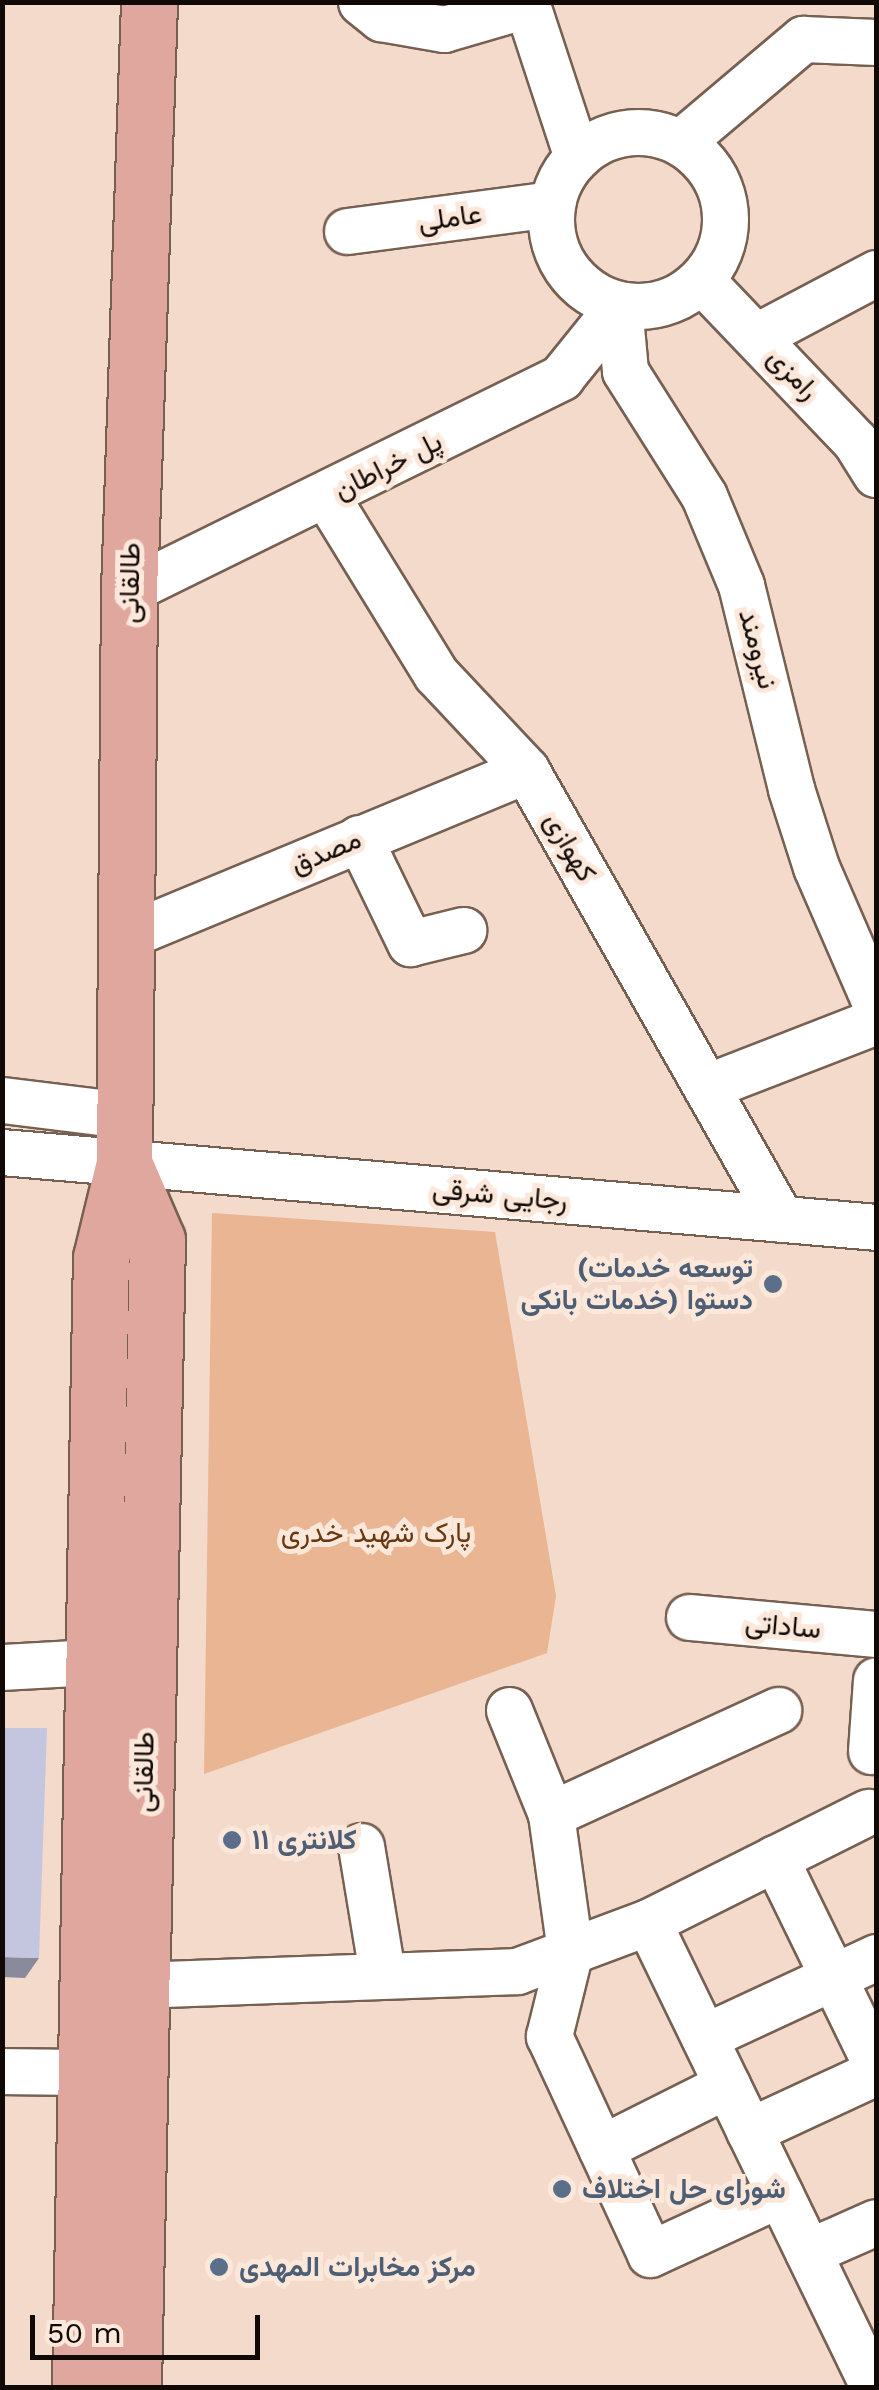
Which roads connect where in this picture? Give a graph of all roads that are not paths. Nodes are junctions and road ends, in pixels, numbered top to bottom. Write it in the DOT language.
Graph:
graph roads {
  1 [pos="150,2"];
  2 [pos="362,2"];
  3 [pos="526,4"];
  4 [pos="850,28"];
  5 [pos="681,142"];
  6 [pos="577,157"];
  7 [pos="552,204"];
  8 [pos="348,232"];
  9 [pos="876,273"];
  10 [pos="701,280"];
  11 [pos="620,305"];
  12 [pos="756,336"];
  13 [pos="869,449"];
  14 [pos="327,497"];
  15 [pos="129,590"];
  16 [pos="526,770"];
  17 [pos="359,838"];
  18 [pos="462,930"];
  19 [pos="126,936"];
  20 [pos="876,1005"];
  21 [pos="876,1021"];
  22 [pos="706,1087"];
  23 [pos="2,1100"];
  24 [pos="124,1139"];
  25 [pos="2,1152"];
  26 [pos="781,1219"];
  27 [pos="876,1228"];
  28 [pos="689,1617"];
  29 [pos="876,1634"];
  30 [pos="92,1662"];
  31 [pos="2,1668"];
  32 [pos="876,1680"];
  33 [pos="510,1710"];
  34 [pos="778,1710"];
  35 [pos="871,1751"];
  36 [pos="868,1812"];
  37 [pos="551,1814"];
  38 [pos="361,1846"];
  39 [pos="775,1858"];
  40 [pos="648,1922"];
  41 [pos="570,1951"];
  42 [pos="876,1957"];
  43 [pos="382,1973"];
  44 [pos="834,1977"];
  45 [pos="139,1986"];
  46 [pos="704,2038"];
  47 [pos="876,2069"];
  48 [pos="2,2070"];
  49 [pos="82,2072"];
  50 [pos="727,2085"];
  51 [pos="750,2131"];
  52 [pos="601,2148"];
  53 [pos="780,2194"];
  54 [pos="876,2222"];
  55 [pos="808,2252"];
  56 [pos="80,2388"];
  57 [pos="133,2388"];
  58 [pos="874,2388"];
  1 -- 15 [label="main road, طالقانی"];
  2 -- 3 [label="street"];
  3 -- 6 [label="street"];
  4 -- 5 [label="street"];
  5 -- 6 [label="street"];
  5 -- 10 [label="street"];
  6 -- 7 [label="street"];
  7 -- 8 [label="street, عاملی"];
  7 -- 11 [label="street"];
  9 -- 12 [label="street"];
  10 -- 11 [label="street"];
  10 -- 12 [label="street, رامزی"];
  11 -- 14 [label="street, پل خراطان"];
  11 -- 20 [label="street, نیرومند"];
  12 -- 13 [label="street, رامزی"];
  14 -- 15 [label="street, پل خراطان"];
  14 -- 16 [label="street, کهوازی"];
  15 -- 19 [label="main road, طالقانی"];
  16 -- 17 [label="street, مصدق"];
  16 -- 22 [label="street, کهوازی"];
  17 -- 18 [label="street"];
  17 -- 19 [label="street, مصدق"];
  19 -- 24 [label="main road, طالقانی"];
  21 -- 22 [label="street"];
  22 -- 26 [label="street, کهوازی"];
  23 -- 24 [label="street"];
  24 -- 25 [label="street"];
  24 -- 26 [label="street, رجایی شرقی"];
  24 -- 30 [label="main road, طالقانی"];
  24 -- 45 [label="main road, طالقانی"];
  26 -- 27 [label="street, رجایی شرقی"];
  28 -- 29 [label="street, ساداتی"];
  30 -- 31 [label="street"];
  30 -- 49 [label="main road, طالقانی"];
  32 -- 35 [label="street"];
  33 -- 37 [label="street"];
  34 -- 37 [label="street"];
  36 -- 39 [label="street"];
  37 -- 41 [label="street"];
  38 -- 43 [label="street"];
  39 -- 40 [label="street"];
  39 -- 44 [label="street"];
  40 -- 41 [label="street"];
  40 -- 46 [label="street"];
  41 -- 43 [label="street"];
  41 -- 52 [label="street"];
  42 -- 44 [label="street"];
  43 -- 45 [label="street"];
  44 -- 46 [label="street"];
  44 -- 47 [label="street"];
  45 -- 57 [label="main road, طالقانی"];
  46 -- 50 [label="street"];
  47 -- 51 [label="street"];
  48 -- 49 [label="street"];
  49 -- 56 [label="main road, طالقانی"];
  50 -- 51 [label="street"];
  50 -- 52 [label="street"];
  51 -- 53 [label="street"];
  52 -- 53 [label="street"];
  53 -- 55 [label="street"];
  54 -- 55 [label="street"];
  55 -- 58 [label="street"];
}
